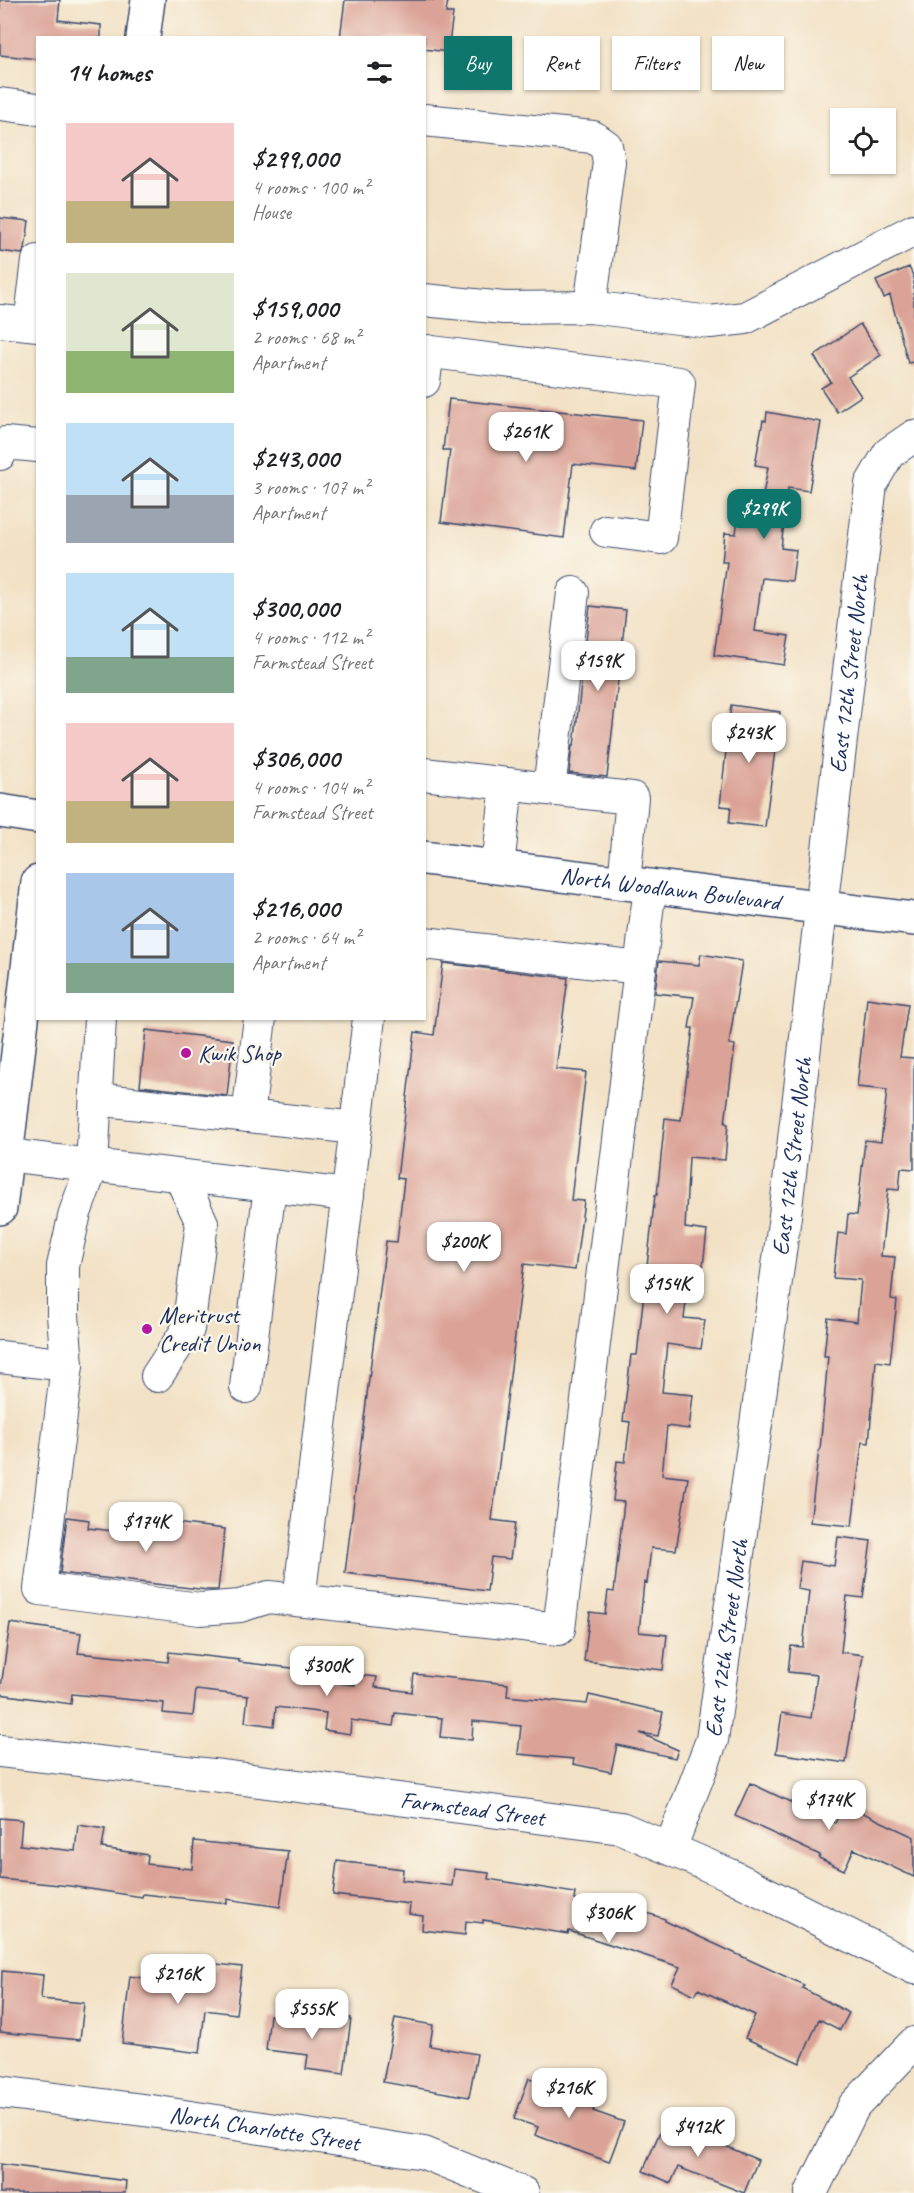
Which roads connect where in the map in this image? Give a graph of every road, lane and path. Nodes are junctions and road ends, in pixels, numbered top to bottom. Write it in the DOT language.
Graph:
graph roads {
  1 [pos="148,0"];
  2 [pos="143,36"];
  3 [pos="0,104"];
  4 [pos="36,109"];
  5 [pos="426,120"];
  6 [pos="914,230"];
  7 [pos="36,269"];
  8 [pos="427,300"];
  9 [pos="590,307"];
  10 [pos="22,324"];
  11 [pos="426,327"];
  12 [pos="426,354"];
  13 [pos="914,436"];
  14 [pos="36,446"];
  15 [pos="2,447"];
  16 [pos="606,531"];
  17 [pos="573,593"];
  18 [pos="426,774"];
  19 [pos="507,784"];
  20 [pos="549,789"];
  21 [pos="0,811"];
  22 [pos="36,817"];
  23 [pos="426,858"];
  24 [pos="498,867"];
  25 [pos="637,885"];
  26 [pos="821,908"];
  27 [pos="36,915"];
  28 [pos="914,919"];
  29 [pos="426,943"];
  30 [pos="640,968"];
  31 [pos="32,982"];
  32 [pos="99,1020"];
  33 [pos="260,1020"];
  34 [pos="369,1020"];
  35 [pos="96,1099"];
  36 [pos="248,1116"];
  37 [pos="356,1128"];
  38 [pos="6,1155"];
  39 [pos="92,1166"];
  40 [pos="180,1176"];
  41 [pos="270,1186"];
  42 [pos="348,1195"];
  43 [pos="0,1208"];
  44 [pos="0,1357"];
  45 [pos="67,1365"];
  46 [pos="157,1376"];
  47 [pos="246,1387"];
  48 [pos="300,1600"];
  49 [pos="0,1751"];
  50 [pos="670,1849"];
  51 [pos="914,1968"];
  52 [pos="914,2043"];
  53 [pos="0,2092"];
  54 [pos="523,2193"];
  55 [pos="811,2193"];
  1 -- 2 [label="main road"];
  3 -- 4 [label="street"];
  5 -- 9 [label="street"];
  6 -- 9 [label="street"];
  7 -- 10 [label="street"];
  8 -- 9 [label="street"];
  8 -- 11 [label="street"];
  12 -- 16 [label="street"];
  13 -- 26 [label="street, East 12th Street North"];
  14 -- 15 [label="street"];
  17 -- 20 [label="street"];
  18 -- 19 [label="street"];
  19 -- 20 [label="street"];
  19 -- 24 [label="street"];
  20 -- 25 [label="street"];
  21 -- 22 [label="main road"];
  23 -- 24 [label="main road, North Woodlawn Boulevard"];
  24 -- 25 [label="main road, North Woodlawn Boulevard"];
  25 -- 26 [label="main road, North Woodlawn Boulevard"];
  25 -- 30 [label="street"];
  26 -- 28 [label="main road, North Woodlawn Boulevard"];
  26 -- 50 [label="street, East 12th Street North"];
  27 -- 31 [label="main road"];
  29 -- 30 [label="street"];
  30 -- 48 [label="street"];
  31 -- 38 [label="main road"];
  32 -- 35 [label="street"];
  33 -- 36 [label="street"];
  34 -- 37 [label="street"];
  35 -- 36 [label="street"];
  35 -- 39 [label="street"];
  36 -- 37 [label="street"];
  37 -- 42 [label="street"];
  38 -- 39 [label="street"];
  38 -- 43 [label="main road"];
  39 -- 40 [label="street"];
  39 -- 45 [label="street"];
  40 -- 41 [label="street"];
  40 -- 46 [label="street"];
  41 -- 42 [label="street"];
  41 -- 47 [label="street"];
  42 -- 48 [label="street"];
  44 -- 45 [label="street"];
  45 -- 48 [label="street"];
  49 -- 50 [label="street, Farmstead Street"];
  50 -- 51 [label="street, Farmstead Street"];
  52 -- 55 [label="street"];
  53 -- 54 [label="street, North Charlotte Street"];
}
